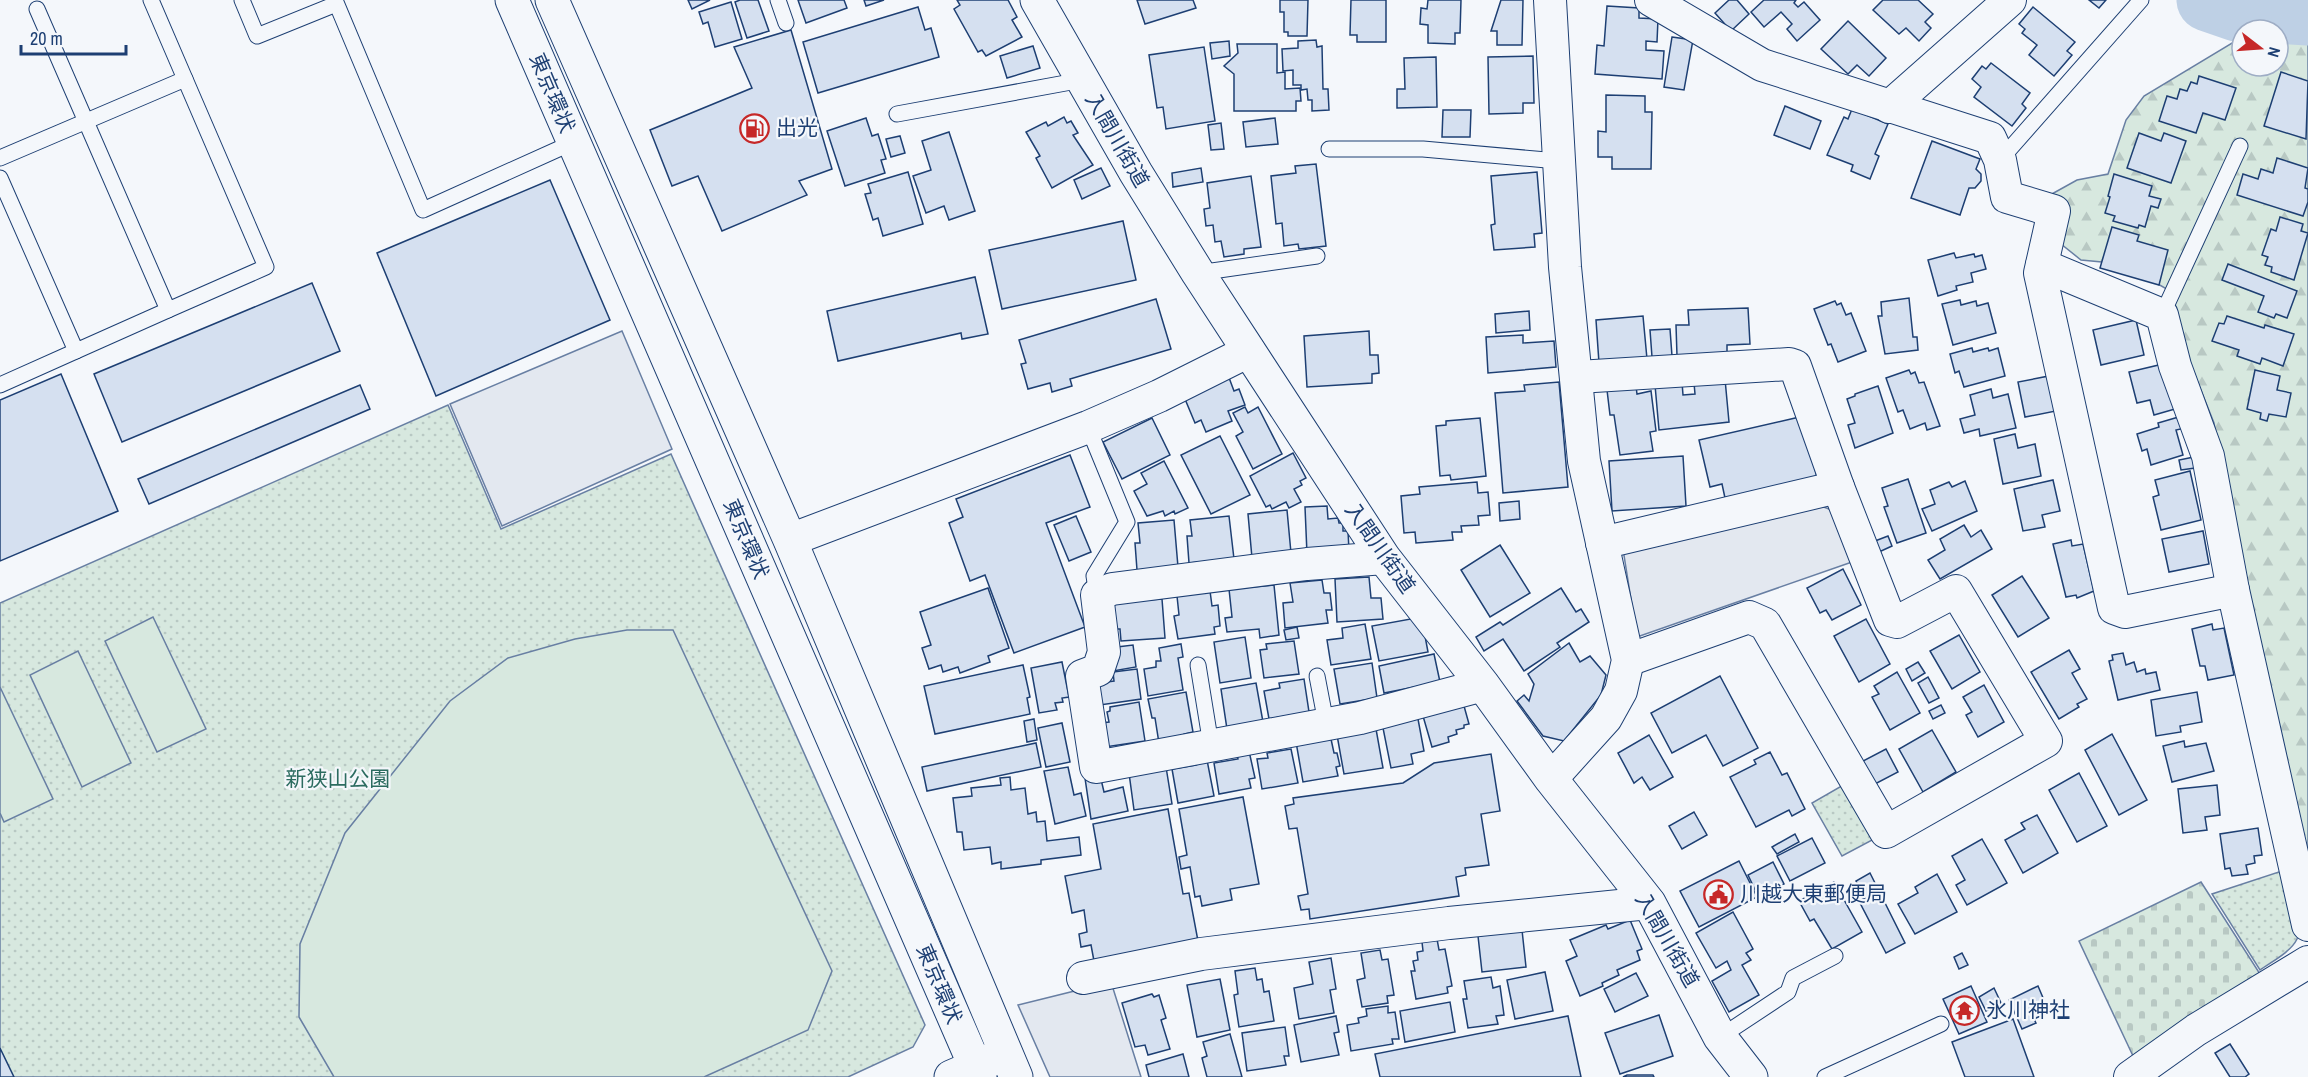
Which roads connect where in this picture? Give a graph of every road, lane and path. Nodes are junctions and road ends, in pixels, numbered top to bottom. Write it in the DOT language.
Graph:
graph roads {
  1 [pos="151,0"];
  2 [pos="242,0"];
  3 [pos="512,0"];
  4 [pos="552,0"];
  5 [pos="778,0"];
  6 [pos="1037,0"];
  7 [pos="1550,0"];
  8 [pos="1651,0"];
  9 [pos="2010,0"];
  10 [pos="2141,0"];
  11 [pos="336,2"];
  12 [pos="37,9"];
  13 [pos="786,23"];
  14 [pos="185,79"];
  15 [pos="1082,80"];
  16 [pos="1889,107"];
  17 [pos="897,114"];
  18 [pos="85,121"];
  19 [pos="574,142"];
  20 [pos="2240,146"];
  21 [pos="1329,149"];
  22 [pos="0,158"];
  23 [pos="2000,160"];
  24 [pos="1558,161"];
  25 [pos="0,178"];
  26 [pos="1317,256"];
  27 [pos="2042,265"];
  28 [pos="1198,273"];
  29 [pos="168,310"];
  30 [pos="2162,315"];
  31 [pos="76,351"];
  32 [pos="1249,351"];
  33 [pos="1578,377"];
  34 [pos="0,386"];
  35 [pos="1088,427"];
  36 [pos="1838,487"];
  37 [pos="790,540"];
  38 [pos="1602,543"];
  39 [pos="1384,558"];
  40 [pos="2233,590"];
  41 [pos="1097,595"];
  42 [pos="1628,660"];
  43 [pos="1198,665"];
  44 [pos="1317,676"];
  45 [pos="1483,685"];
  46 [pos="1326,723"];
  47 [pos="1211,745"];
  48 [pos="1551,779"];
  49 [pos="1649,903"];
  50 [pos="2308,925"];
  51 [pos="1835,956"];
  52 [pos="2308,962"];
  53 [pos="1083,978"];
  54 [pos="1941,1024"];
  55 [pos="1720,1037"];
  56 [pos="1011,1065"];
  57 [pos="969,1073"];
  58 [pos="1750,1077"];
  59 [pos="1825,1077"];
  60 [pos="2130,1077"];
  1 -- 14 [label="lane"];
  2 -- 11 [label="lane"];
  3 -- 19 [label="main road, 東京環状"];
  4 -- 37 [label="main road, 東京環状"];
  5 -- 13 [label="lane"];
  6 -- 15 [label="main road, 入間川街道"];
  7 -- 24 [label="street"];
  8 -- 16 [label="street"];
  9 -- 16 [label="street"];
  10 -- 23 [label="lane"];
  11 -- 19 [label="lane"];
  12 -- 18 [label="lane"];
  14 -- 18 [label="lane"];
  14 -- 29 [label="lane"];
  15 -- 17 [label="lane"];
  15 -- 28 [label="main road, 入間川街道"];
  16 -- 23 [label="street"];
  18 -- 22 [label="lane"];
  18 -- 29 [label="lane"];
  19 -- 57 [label="main road, 東京環状"];
  20 -- 30 [label="lane"];
  21 -- 24 [label="lane"];
  23 -- 27 [label="street"];
  24 -- 33 [label="street"];
  25 -- 31 [label="lane"];
  26 -- 28 [label="lane"];
  27 -- 30 [label="street"];
  27 -- 40 [label="street"];
  28 -- 32 [label="main road, 入間川街道"];
  29 -- 31 [label="lane"];
  30 -- 40 [label="street"];
  31 -- 34 [label="lane"];
  32 -- 35 [label="street"];
  32 -- 39 [label="main road, 入間川街道"];
  33 -- 36 [label="street"];
  33 -- 38 [label="street"];
  35 -- 37 [label="street"];
  35 -- 41 [label="lane"];
  36 -- 38 [label="street"];
  36 -- 42 [label="street"];
  37 -- 56 [label="main road, 東京環状"];
  38 -- 42 [label="street"];
  39 -- 41 [label="street"];
  39 -- 45 [label="main road, 入間川街道"];
  40 -- 50 [label="street"];
  41 -- 47 [label="street"];
  42 -- 48 [label="street"];
  43 -- 47 [label="lane"];
  44 -- 46 [label="lane"];
  45 -- 46 [label="street"];
  45 -- 48 [label="main road, 入間川街道"];
  46 -- 47 [label="street"];
  48 -- 49 [label="main road, 入間川街道"];
  49 -- 53 [label="street"];
  49 -- 55 [label="main road, 入間川街道"];
  51 -- 55 [label="lane"];
  52 -- 60 [label="street"];
  54 -- 59 [label="lane"];
  55 -- 58 [label="main road, 入間川街道"];
  56 -- 57 [label="main road"];
}
